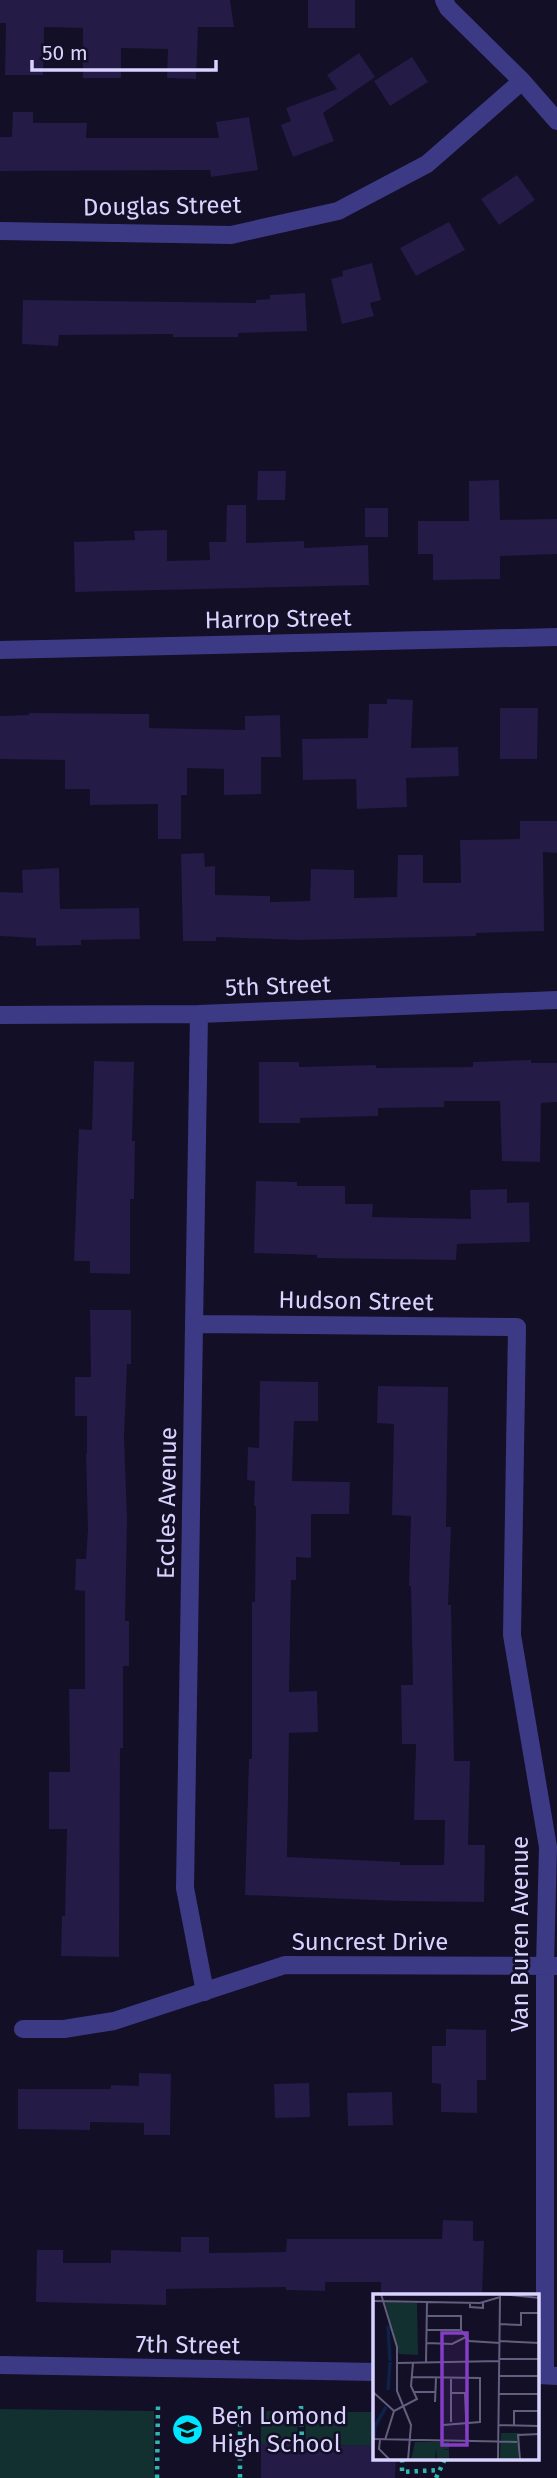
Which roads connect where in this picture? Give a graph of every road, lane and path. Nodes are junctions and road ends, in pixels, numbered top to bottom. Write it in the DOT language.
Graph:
graph roads {
  1 [pos="444,0"];
  2 [pos="522,81"];
  3 [pos="557,121"];
  4 [pos="0,230"];
  5 [pos="557,638"];
  6 [pos="0,650"];
  7 [pos="557,1000"];
  8 [pos="199,1014"];
  9 [pos="0,1015"];
  10 [pos="195,1324"];
  11 [pos="517,1327"];
  12 [pos="551,1966"];
  13 [pos="205,1992"];
  14 [pos="23,2029"];
  15 [pos="0,2365"];
  16 [pos="373,2372"];
  17 [pos="547,2376"];
  18 [pos="158,2405"];
  19 [pos="240,2406"];
  20 [pos="301,2406"];
  21 [pos="302,2445"];
  22 [pos="402,2460"];
  23 [pos="444,2460"];
  24 [pos="439,2470"];
  25 [pos="158,2478"];
  26 [pos="240,2478"];
  27 [pos="436,2478"];
  1 -- 2 [label="street"];
  2 -- 3 [label="street"];
  2 -- 4 [label="street, Douglas Street"];
  5 -- 6 [label="street, Harrop Street"];
  7 -- 8 [label="street, 5th Street"];
  8 -- 9 [label="street, 5th Street"];
  8 -- 10 [label="street, Eccles Avenue"];
  10 -- 11 [label="street, Hudson Street"];
  10 -- 13 [label="street, Eccles Avenue"];
  11 -- 12 [label="street, Van Buren Avenue"];
  12 -- 13 [label="street, Suncrest Drive"];
  12 -- 17 [label="street, Van Buren Avenue"];
  13 -- 14 [label="street, Suncrest Drive"];
  15 -- 16 [label="street, 7th Street"];
  18 -- 25 [label="path"];
  19 -- 26 [label="path"];
  20 -- 21 [label="path"];
  22 -- 24 [label="path"];
  23 -- 24 [label="path"];
  24 -- 27 [label="path"];
}
